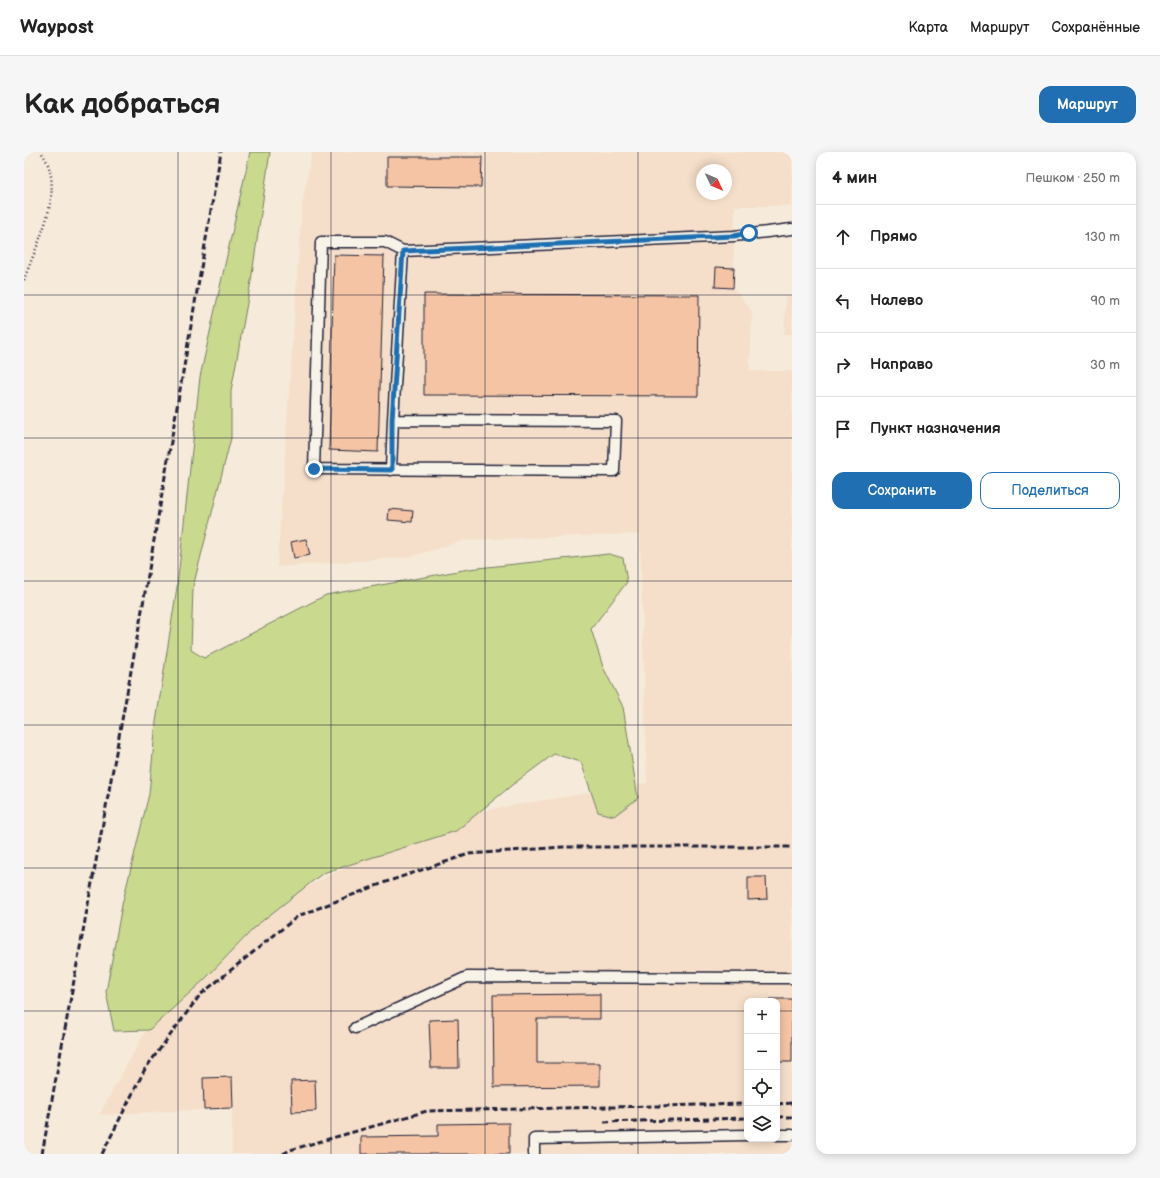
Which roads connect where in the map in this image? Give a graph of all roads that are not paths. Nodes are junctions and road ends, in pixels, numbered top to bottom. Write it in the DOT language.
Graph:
graph roads {
  1 [pos="792,229"];
  2 [pos="403,251"];
  3 [pos="392,420"];
  4 [pos="392,470"];
  5 [pos="792,978"];
  6 [pos="355,1028"];
  7 [pos="744,1135"];
  8 [pos="780,1135"];
  9 [pos="792,1135"];
  10 [pos="534,1154"];
  1 -- 2 [label="lane"];
  2 -- 3 [label="lane"];
  2 -- 4 [label="lane"];
  3 -- 4 [label="lane"];
  3 -- 4 [label="lane"];
  5 -- 6 [label="lane"];
  7 -- 10 [label="lane"];
  8 -- 9 [label="lane"];
}
